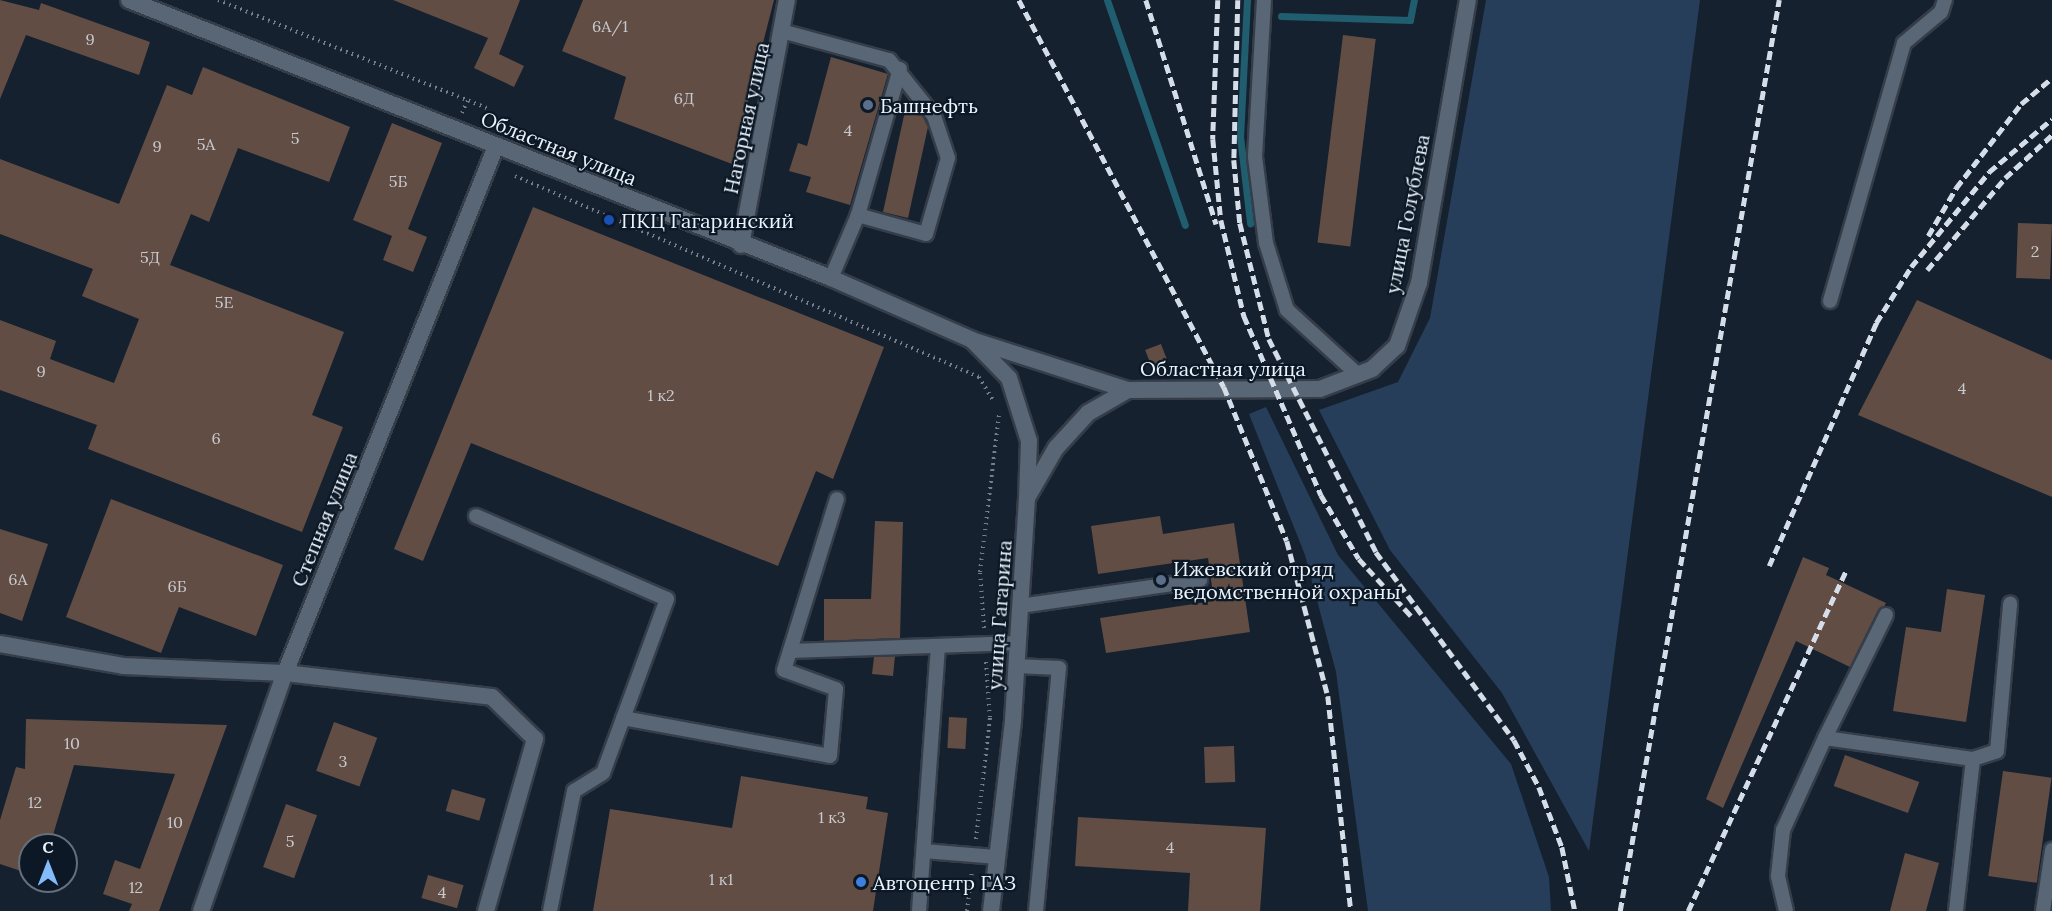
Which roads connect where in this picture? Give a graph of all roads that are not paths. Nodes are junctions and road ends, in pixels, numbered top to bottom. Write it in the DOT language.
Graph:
graph roads {
  1 [pos="129,0"];
  2 [pos="787,0"];
  3 [pos="1264,0"];
  4 [pos="1468,0"];
  5 [pos="1945,0"];
  6 [pos="785,32"];
  7 [pos="900,69"];
  8 [pos="496,146"];
  9 [pos="858,214"];
  10 [pos="741,245"];
  11 [pos="831,278"];
  12 [pos="1830,301"];
  13 [pos="972,340"];
  14 [pos="1357,374"];
  15 [pos="1320,389"];
  16 [pos="1128,390"];
  17 [pos="1027,498"];
  18 [pos="837,499"];
  19 [pos="476,516"];
  20 [pos="1200,580"];
  21 [pos="2010,604"];
  22 [pos="1020,606"];
  23 [pos="1886,615"];
  24 [pos="1018,643"];
  25 [pos="0,644"];
  26 [pos="938,647"];
  27 [pos="790,651"];
  28 [pos="1016,666"];
  29 [pos="285,673"];
  30 [pos="623,718"];
  31 [pos="1825,738"];
  32 [pos="1973,759"];
  33 [pos="2052,850"];
  34 [pos="925,851"];
  35 [pos="997,857"];
  36 [pos="201,911"];
  37 [pos="486,911"];
  38 [pos="550,911"];
  39 [pos="919,911"];
  40 [pos="991,911"];
  41 [pos="1036,911"];
  42 [pos="1786,911"];
  43 [pos="1956,911"];
  44 [pos="2043,911"];
  1 -- 8 [label="street, Областная улица"];
  2 -- 6 [label="street, Нагорная улица"];
  3 -- 14 [label="lane"];
  4 -- 14 [label="street, улица Голублева"];
  5 -- 12 [label="lane"];
  6 -- 7 [label="lane"];
  6 -- 10 [label="street, Нагорная улица"];
  7 -- 9 [label="lane"];
  7 -- 9 [label="lane"];
  8 -- 10 [label="street, Областная улица"];
  8 -- 29 [label="street, Степная улица"];
  9 -- 11 [label="lane"];
  10 -- 11 [label="street, Областная улица"];
  11 -- 13 [label="street, Областная улица"];
  13 -- 16 [label="street, Областная улица"];
  13 -- 17 [label="street, улица Гагарина"];
  14 -- 15 [label="street, улица Голублева"];
  15 -- 16 [label="street, Областная улица"];
  16 -- 17 [label="street"];
  17 -- 22 [label="street, улица Гагарина"];
  18 -- 27 [label="lane"];
  19 -- 30 [label="lane"];
  20 -- 22 [label="lane"];
  21 -- 32 [label="lane"];
  22 -- 24 [label="street, улица Гагарина"];
  23 -- 31 [label="lane"];
  24 -- 26 [label="lane"];
  24 -- 28 [label="street, улица Гагарина"];
  25 -- 29 [label="street"];
  26 -- 27 [label="lane"];
  26 -- 34 [label="lane"];
  27 -- 30 [label="lane"];
  28 -- 35 [label="street, улица Гагарина"];
  28 -- 41 [label="lane"];
  29 -- 36 [label="street, Степная улица"];
  29 -- 37 [label="street"];
  30 -- 38 [label="lane"];
  31 -- 32 [label="lane"];
  31 -- 42 [label="lane"];
  32 -- 43 [label="lane"];
  33 -- 44 [label="lane"];
  34 -- 35 [label="lane"];
  34 -- 39 [label="lane"];
  35 -- 40 [label="street, улица Гагарина"];
}
